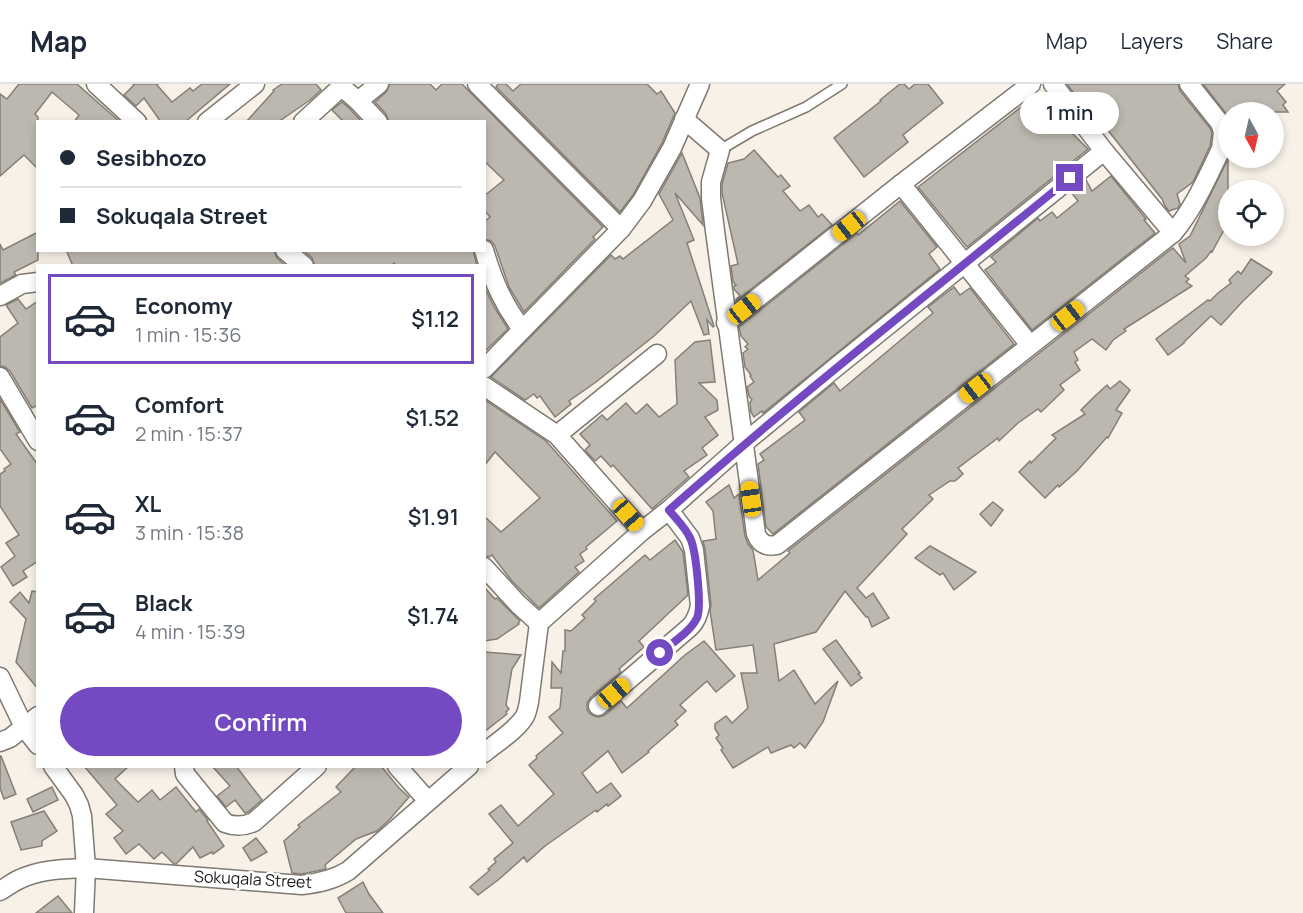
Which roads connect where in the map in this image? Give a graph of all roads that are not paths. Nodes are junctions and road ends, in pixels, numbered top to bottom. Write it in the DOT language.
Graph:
graph roads {
  1 [pos="255,84"];
  2 [pos="379,84"];
  3 [pos="477,84"];
  4 [pos="700,84"];
  5 [pos="842,84"];
  6 [pos="1032,84"];
  7 [pos="1053,84"];
  8 [pos="1189,84"];
  9 [pos="98,85"];
  10 [pos="358,101"];
  11 [pos="684,119"];
  12 [pos="135,120"];
  13 [pos="210,120"];
  14 [pos="305,120"];
  15 [pos="376,120"];
  16 [pos="720,150"];
  17 [pos="1104,151"];
  18 [pos="901,184"];
  19 [pos="621,229"];
  20 [pos="1173,233"];
  21 [pos="287,252"];
  22 [pos="484,252"];
  23 [pos="966,263"];
  24 [pos="301,264"];
  25 [pos="36,282"];
  26 [pos="0,296"];
  27 [pos="726,323"];
  28 [pos="522,329"];
  29 [pos="1030,345"];
  30 [pos="657,354"];
  31 [pos="486,367"];
  32 [pos="0,377"];
  33 [pos="486,387"];
  34 [pos="557,435"];
  35 [pos="36,438"];
  36 [pos="743,444"];
  37 [pos="669,510"];
  38 [pos="642,531"];
  39 [pos="486,569"];
  40 [pos="539,623"];
  41 [pos="0,678"];
  42 [pos="598,706"];
  43 [pos="31,722"];
  44 [pos="36,738"];
  45 [pos="0,742"];
  46 [pos="486,751"];
  47 [pos="54,768"];
  48 [pos="184,768"];
  49 [pos="315,768"];
  50 [pos="399,768"];
  51 [pos="467,768"];
  52 [pos="428,801"];
  53 [pos="86,868"];
  54 [pos="0,891"];
  55 [pos="84,913"];
  1 -- 13 [label="street"];
  2 -- 10 [label="street"];
  3 -- 19 [label="street"];
  4 -- 11 [label="street"];
  5 -- 16 [label="lane"];
  6 -- 18 [label="street"];
  7 -- 17 [label="street"];
  8 -- 20 [label="street"];
  9 -- 12 [label="street"];
  10 -- 14 [label="street"];
  10 -- 15 [label="street"];
  11 -- 16 [label="street"];
  11 -- 19 [label="street"];
  16 -- 27 [label="street"];
  17 -- 20 [label="street"];
  17 -- 23 [label="street"];
  18 -- 23 [label="street"];
  18 -- 27 [label="street"];
  19 -- 28 [label="street"];
  20 -- 29 [label="street"];
  21 -- 24 [label="street"];
  22 -- 28 [label="street"];
  23 -- 29 [label="street"];
  23 -- 36 [label="street"];
  25 -- 26 [label="street"];
  27 -- 36 [label="street"];
  28 -- 31 [label="street"];
  29 -- 36 [label="street"];
  30 -- 34 [label="street"];
  32 -- 35 [label="street"];
  33 -- 34 [label="street"];
  34 -- 38 [label="street"];
  36 -- 37 [label="street"];
  37 -- 38 [label="street"];
  37 -- 42 [label="street"];
  38 -- 40 [label="street"];
  39 -- 40 [label="street"];
  40 -- 46 [label="street"];
  41 -- 43 [label="street"];
  43 -- 44 [label="street"];
  43 -- 45 [label="street"];
  47 -- 53 [label="street"];
  48 -- 49 [label="street"];
  50 -- 52 [label="street"];
  51 -- 52 [label="street, Sokuqala Street"];
  52 -- 53 [label="street, Sokuqala Street"];
  53 -- 54 [label="street, Sokuqala Street"];
  53 -- 55 [label="street"];
}
